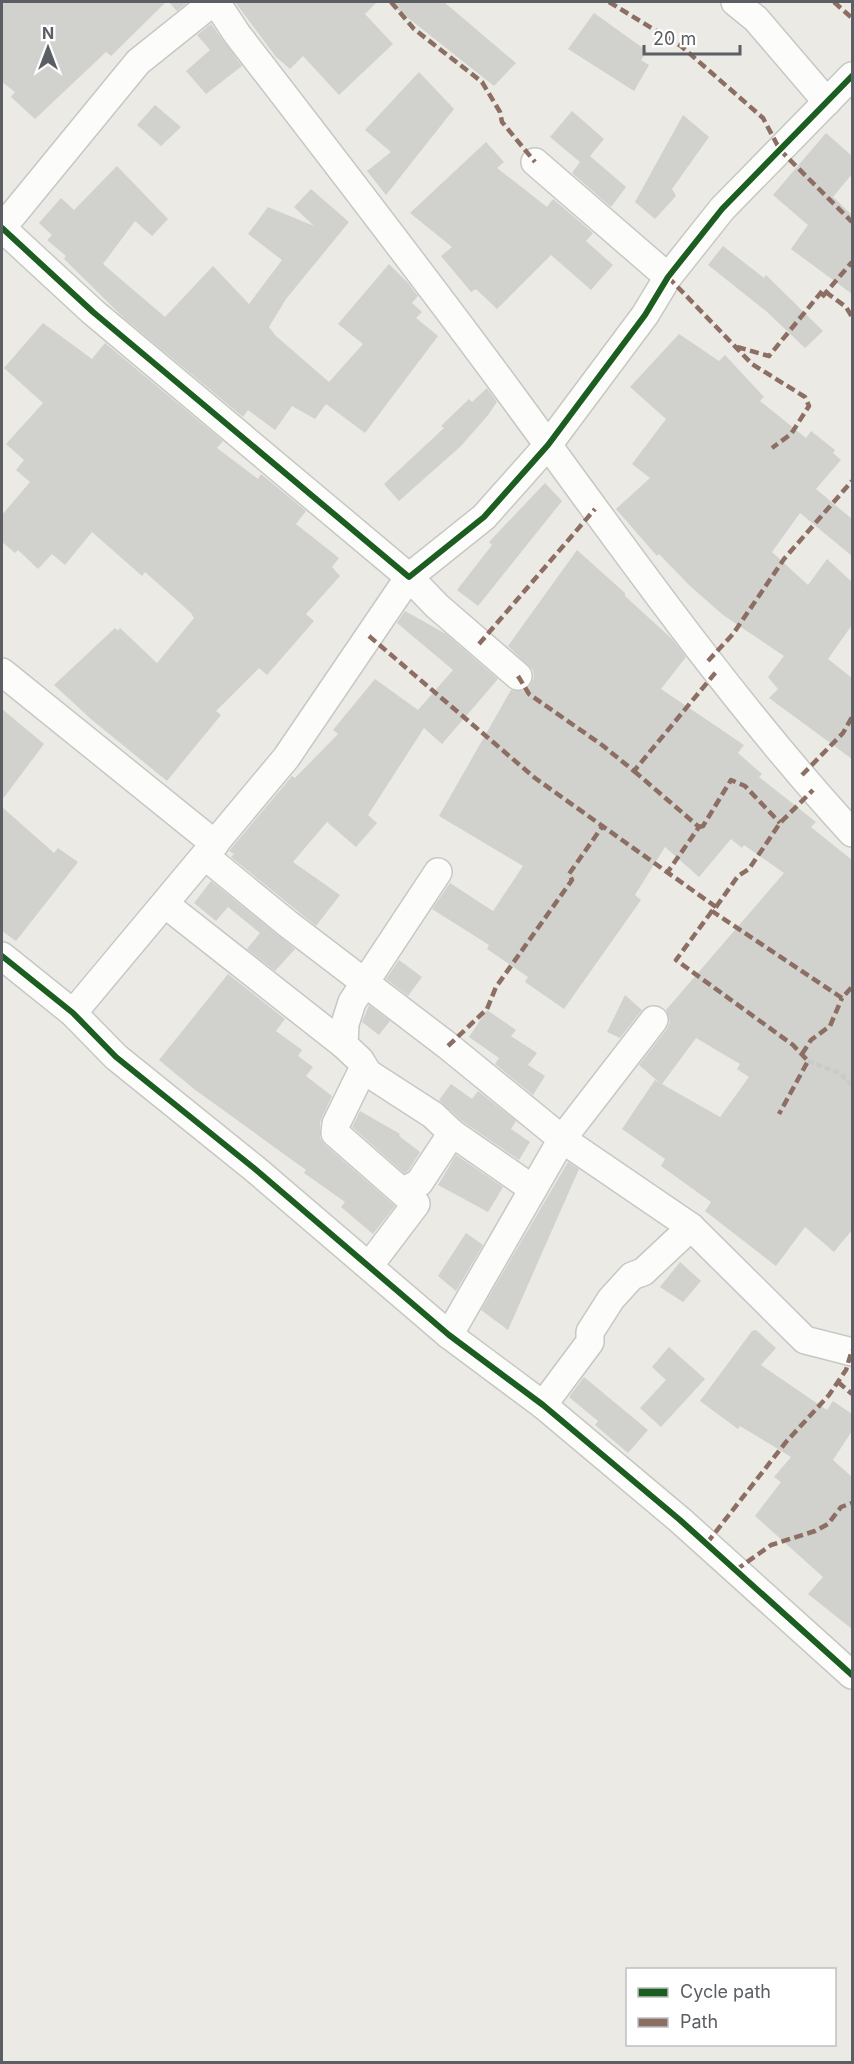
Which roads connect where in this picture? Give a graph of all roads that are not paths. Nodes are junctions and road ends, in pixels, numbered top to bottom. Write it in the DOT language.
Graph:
graph roads {
  1 [pos="215,2"];
  2 [pos="735,2"];
  3 [pos="852,76"];
  4 [pos="826,102"];
  5 [pos="535,162"];
  6 [pos="2,228"];
  7 [pos="668,277"];
  8 [pos="548,445"];
  9 [pos="409,577"];
  10 [pos="2,672"];
  11 [pos="518,676"];
  12 [pos="852,833"];
  13 [pos="210,850"];
  14 [pos="438,872"];
  15 [pos="165,904"];
  16 [pos="2,956"];
  17 [pos="363,982"];
  18 [pos="73,1013"];
  19 [pos="654,1020"];
  20 [pos="344,1045"];
  21 [pos="363,1069"];
  22 [pos="452,1133"];
  23 [pos="562,1139"];
  24 [pos="533,1189"];
  25 [pos="403,1191"];
  26 [pos="691,1227"];
  27 [pos="369,1266"];
  28 [pos="449,1335"];
  29 [pos="852,1352"];
  30 [pos="543,1405"];
  31 [pos="852,1675"];
  1 -- 6 [label="street"];
  1 -- 8 [label="street"];
  2 -- 4 [label="street"];
  3 -- 4 [label="street"];
  4 -- 7 [label="street"];
  5 -- 7 [label="street"];
  6 -- 9 [label="street"];
  7 -- 8 [label="street"];
  8 -- 9 [label="street"];
  8 -- 12 [label="street"];
  9 -- 11 [label="street"];
  9 -- 13 [label="street"];
  10 -- 13 [label="street"];
  13 -- 15 [label="street"];
  13 -- 17 [label="street"];
  14 -- 17 [label="street"];
  15 -- 18 [label="street"];
  15 -- 20 [label="street"];
  16 -- 18 [label="street"];
  17 -- 20 [label="street"];
  17 -- 23 [label="street"];
  18 -- 27 [label="street"];
  19 -- 23 [label="street"];
  20 -- 21 [label="street"];
  21 -- 22 [label="street"];
  21 -- 25 [label="street"];
  22 -- 24 [label="street"];
  22 -- 25 [label="street"];
  23 -- 24 [label="street"];
  23 -- 26 [label="street"];
  24 -- 28 [label="street"];
  25 -- 27 [label="street"];
  26 -- 29 [label="street"];
  26 -- 30 [label="street"];
  27 -- 28 [label="street"];
  28 -- 30 [label="street"];
  30 -- 31 [label="street"];
}
